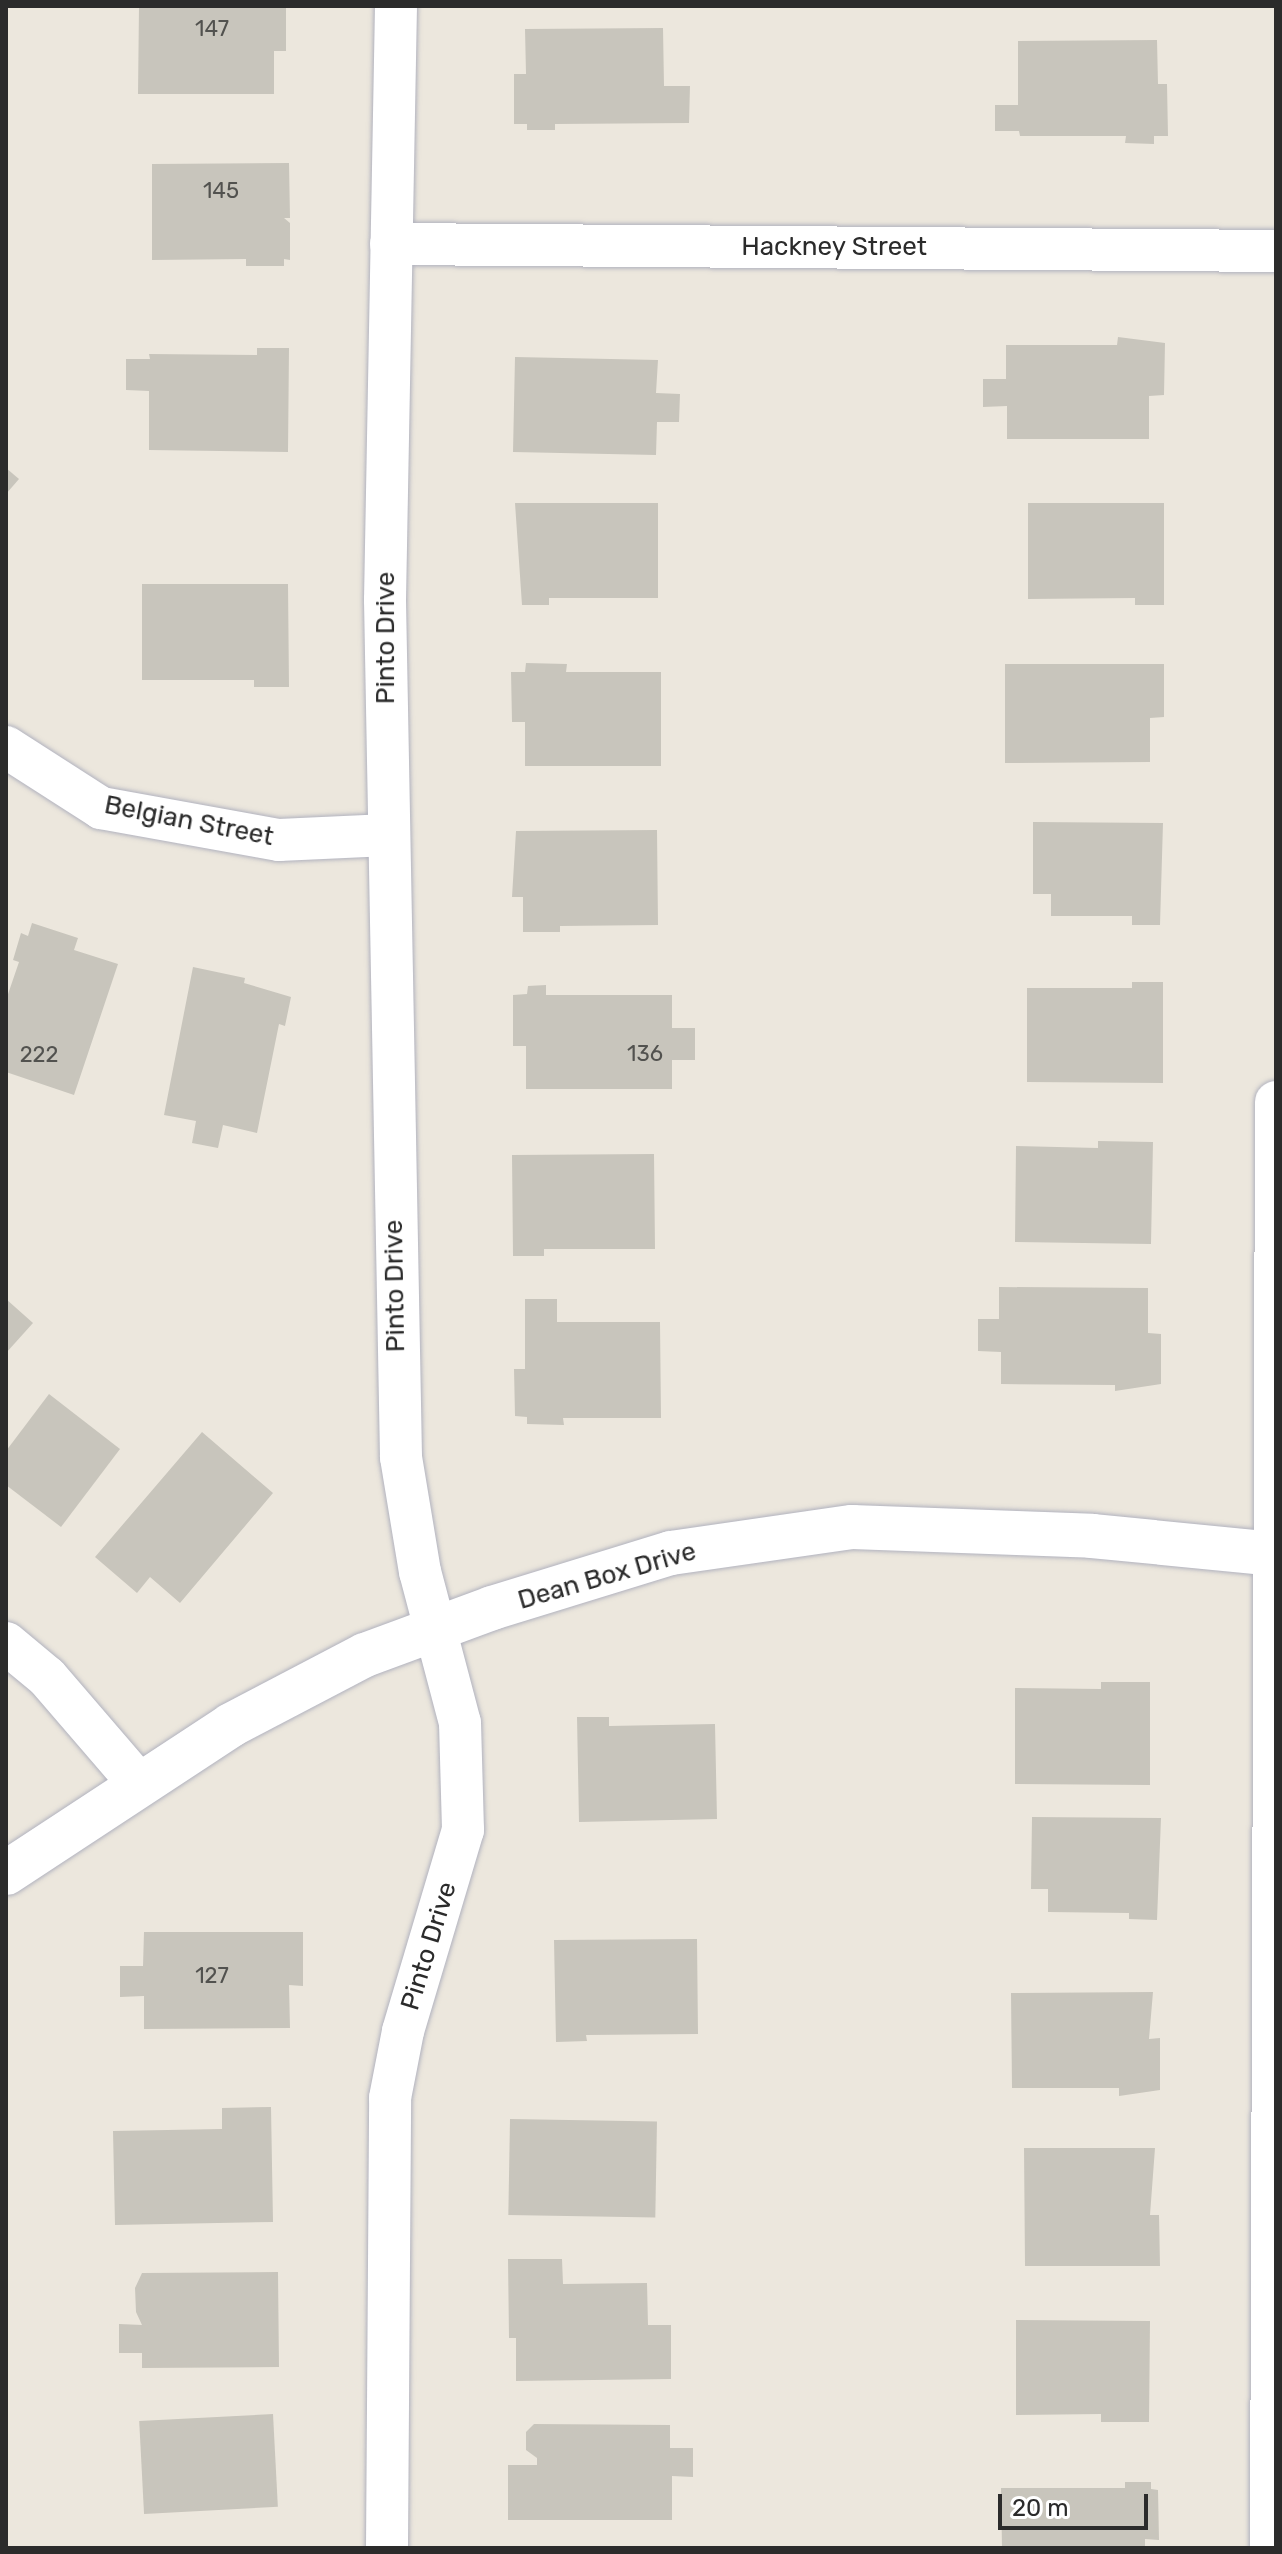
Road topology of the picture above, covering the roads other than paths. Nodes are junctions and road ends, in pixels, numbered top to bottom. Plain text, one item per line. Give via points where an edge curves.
1 (396, 6) edge
2 (391, 244) junction
3 (1276, 251) edge
4 (6, 747) edge
5 (388, 835) junction
6 (1276, 1102) edge
7 (1275, 1554) edge
8 (438, 1628) junction
9 (6, 1643) edge
10 (139, 1784) junction
11 (6, 1873) edge
12 (1275, 2009) edge
13 (387, 2548) edge
14 (1271, 2548) edge

1 - 2 street, Pinto Drive
2 - 3 street, Hackney Street
2 - 5 street, Pinto Drive via 385,600
4 - 5 street, Belgian Street via 101,808 279,840
5 - 8 street, Pinto Drive via 401,1457 420,1572
6 - 7 street
7 - 8 street, Dean Box Drive via 1092,1536 852,1527 671,1553
7 - 12 street
8 - 10 street, Dean Box Drive via 365,1655 231,1725
8 - 13 street, Pinto Drive via 460,1723 463,1830 403,2031 390,2098
9 - 10 street via 47,1677
10 - 11 street, Dean Box Drive
12 - 14 street

